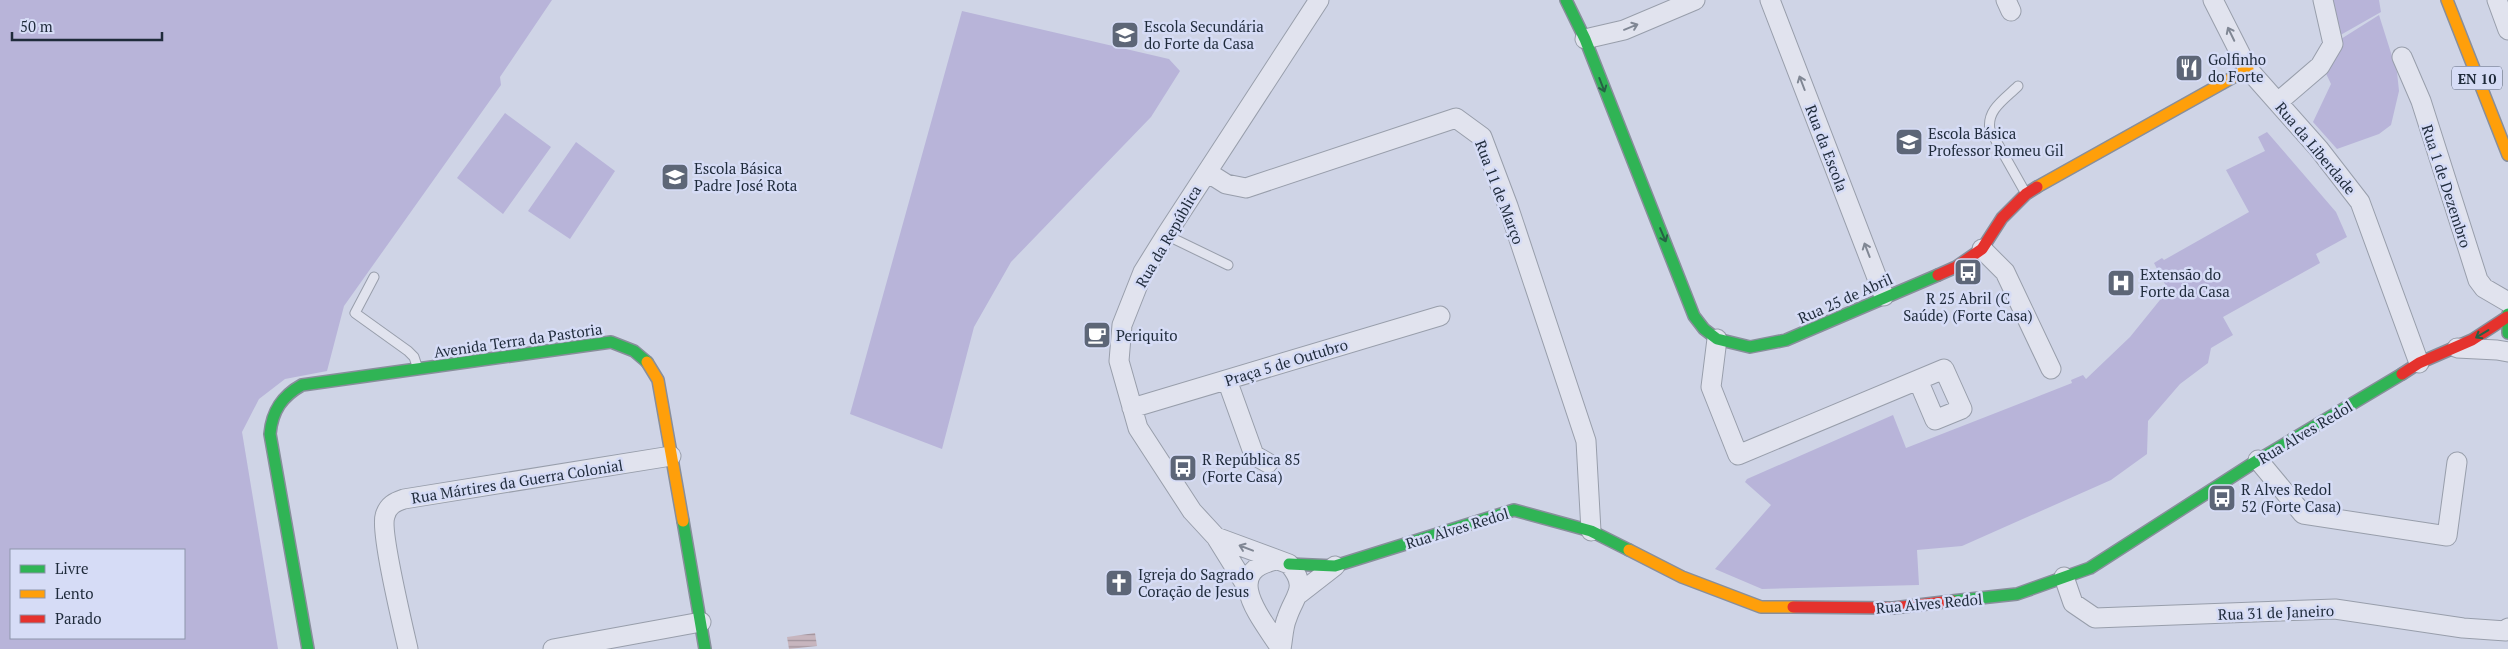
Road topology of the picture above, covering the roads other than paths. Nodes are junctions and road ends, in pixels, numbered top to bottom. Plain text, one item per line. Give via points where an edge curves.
1 (1319, 0) edge
2 (1695, 0) edge
3 (1770, 0) edge
4 (2213, 0) edge
5 (2323, 0) edge
6 (2447, 0) edge
7 (2497, 0) edge
8 (1572, 3) edge
9 (2508, 30) edge
10 (1584, 39) junction
11 (2402, 57) dead end
12 (2248, 69) junction
13 (2018, 86) dead end
14 (2278, 102) junction
15 (2508, 155) edge
16 (1206, 172) junction
17 (2026, 194) junction
18 (1166, 235) junction
19 (1982, 249) junction
20 (1228, 265) dead end
21 (374, 277) dead end
22 (1884, 296) junction
23 (2508, 311) edge
24 (1440, 316) dead end
25 (2508, 334) edge
26 (1717, 339) junction
27 (2456, 348) junction
28 (2508, 352) edge
29 (2419, 363) junction
30 (419, 369) junction
31 (2051, 369) dead end
32 (1227, 380) junction
33 (1918, 380) dead end
34 (1132, 408) junction
35 (671, 456) junction
36 (2258, 460) junction
37 (2457, 462) dead end
38 (1268, 463) dead end
39 (1591, 531) junction
40 (1216, 537) junction
41 (1283, 562) junction
42 (1335, 566) junction
43 (2064, 577) junction
44 (1249, 594) junction
45 (1297, 598) junction
46 (700, 622) junction
47 (2508, 628) edge
48 (308, 649) edge
49 (408, 649) edge
50 (553, 649) edge
51 (705, 649) edge
52 (1281, 649) edge

1 - 16 street, Rua da República
10 -> 2 street via 1624,30
22 -> 3 street, Rua da Escola
12 -> 4 street, Rua da Liberdade
5 - 14 street via 2333,44 2320,66
6 - 15 street, EN 10
7 - 9 street
8 - 10 street, Rua 25 de Abril
10 -> 26 street, Rua 25 de Abril via 1694,316
11 - 23 street, Rua 1 de Dezembro via 2421,101 2478,280
12 - 14 street, Rua da Liberdade
12 - 17 street, Rua 25 de Abril
13 - 17 lane via 1990,114 1988,122
14 - 29 street, Rua da Liberdade via 2360,202
16 - 18 street, Rua da República
16 - 39 street, Rua 11 de Março via 1226,184 1246,188 1456,118 1482,137 1586,441
17 - 19 street, Rua 25 de Abril via 2002,218
18 - 20 lane
18 - 34 street, Rua da República via 1143,272 1122,325 1119,361
19 - 22 street, Rua 25 de Abril via 1956,267
19 - 31 street via 2005,272
21 - 30 lane via 355,312 408,351
22 - 26 street, Rua 25 de Abril via 1786,340 1750,347
23 - 25 street
23 -> 27 street, Rua Alves Redol via 2489,330
24 - 32 street, Praça 5 de Outubro
26 - 33 street via 1711,387 1738,454
27 - 28 street, Rua Alves Redol
27 - 29 street, Rua Alves Redol
29 - 36 street, Rua Alves Redol
30 - 35 street, Avenida Terra da Pastoria via 610,342 626,346 643,355 653,366
30 - 48 street, Avenida Terra da Pastoria via 302,385 280,402 270,423
32 - 34 street, Praça 5 de Outubro
32 - 38 street via 1254,454
34 - 40 street, Rua da República via 1138,428 1192,511
35 - 46 street, Avenida Terra da Pastoria
35 - 49 street, Rua Mártires da Guerra Colonial via 404,499 391,504 384,517
36 - 37 street via 2303,514 2447,536
36 - 43 street, Rua Alves Redol via 2090,568
39 - 42 street, Rua Alves Redol via 1514,510
39 - 43 street, Rua Alves Redol via 1682,577 1761,607 1893,608 2017,594
41 -> 40 street, Rua da República
40 - 44 street, Rua da República
41 - 42 street, Rua Alves Redol
41 - 44 street via 1261,563 1252,572
41 - 45 street via 1297,574 1300,584
42 - 45 street, Rua Alves Redol
43 - 47 street, Rua 31 de Janeiro via 2073,603 2095,618 2335,609 2463,628 2506,631
44 - 45 street via 1272,614 1284,610
44 - 52 street, Rua da República
45 - 52 street via 1286,618
46 - 50 street
46 - 51 street, Avenida Terra da Pastoria

